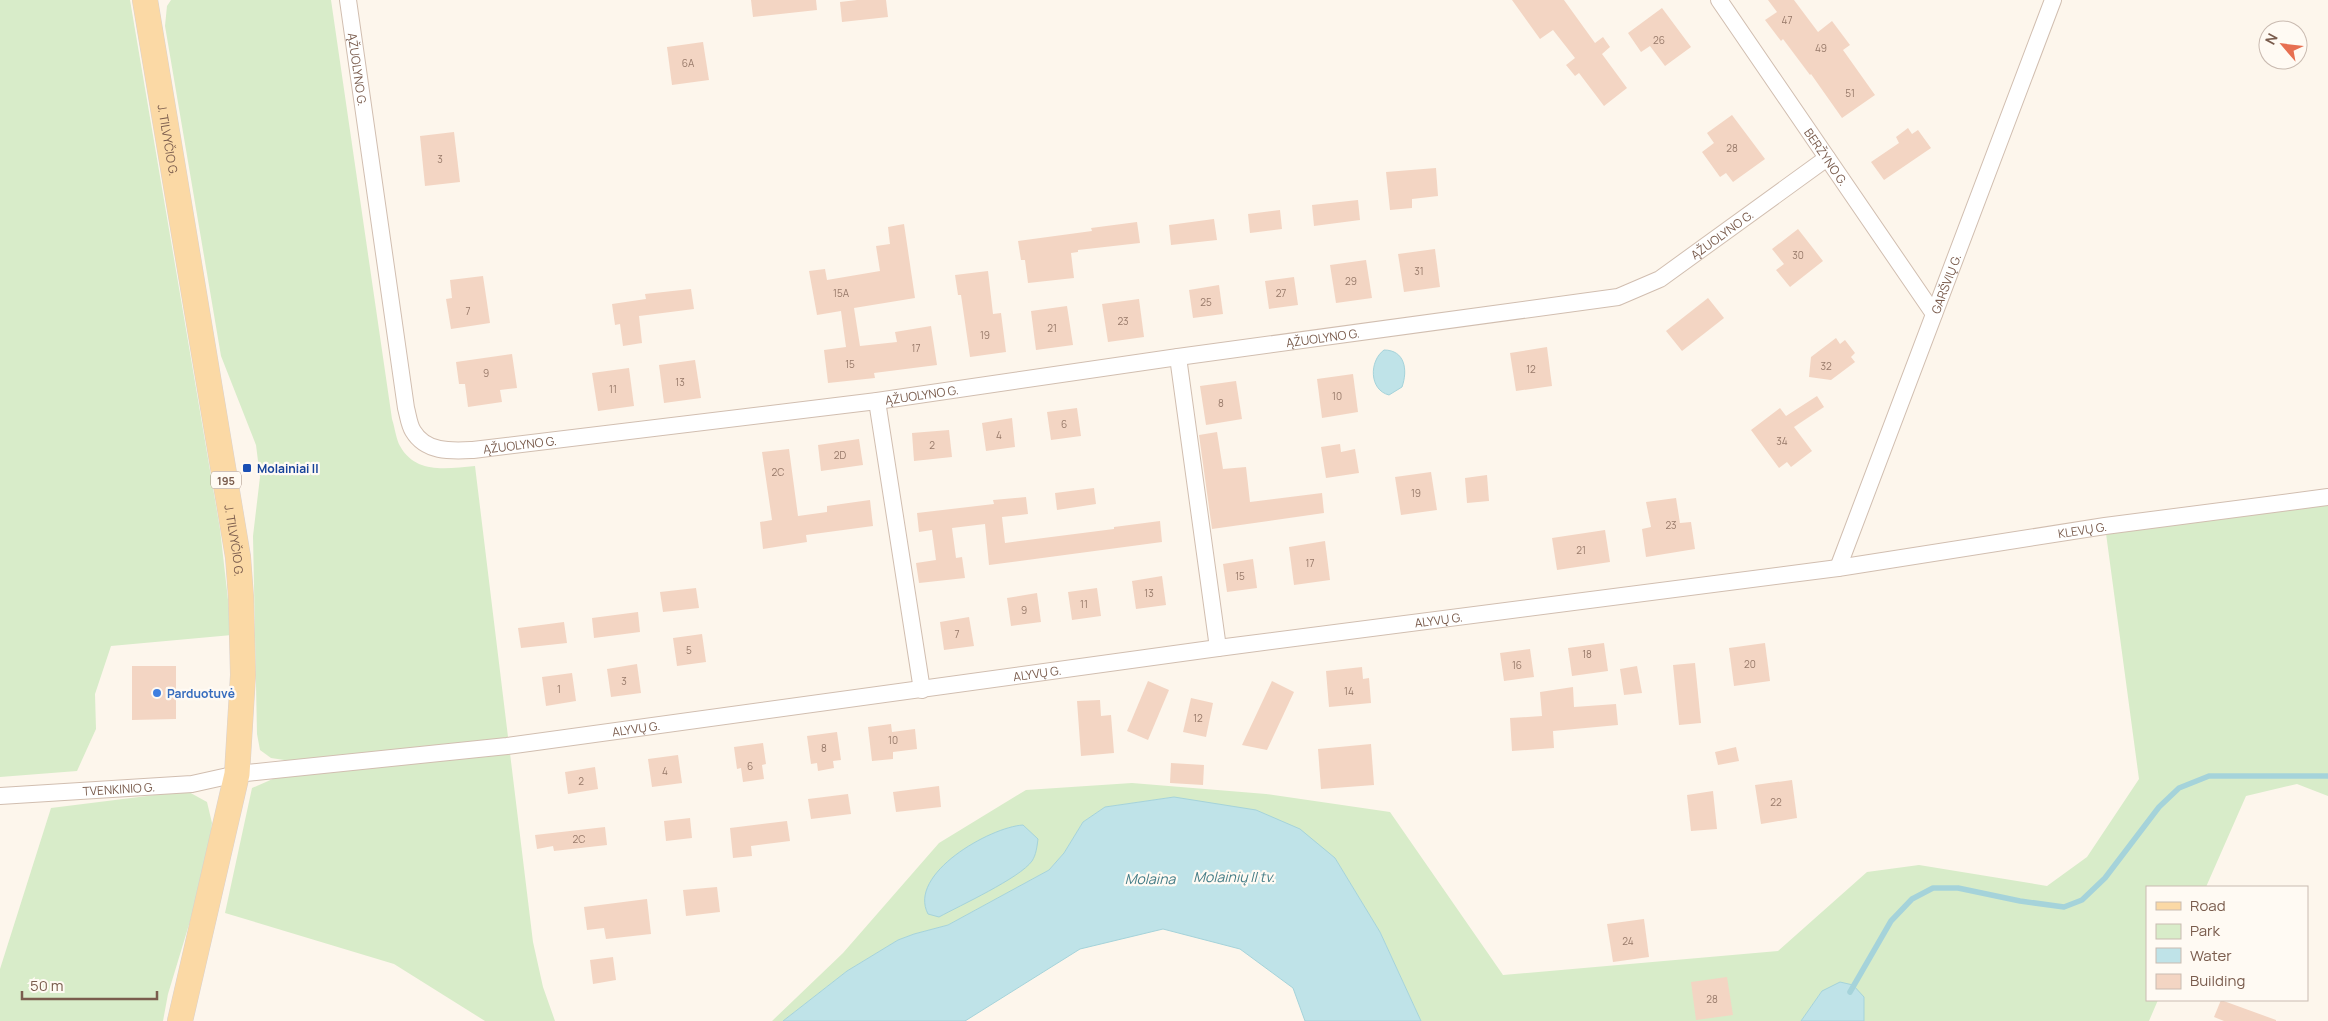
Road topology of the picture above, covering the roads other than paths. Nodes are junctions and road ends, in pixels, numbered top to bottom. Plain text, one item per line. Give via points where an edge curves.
1 (145, 0) edge
2 (348, 0) edge
3 (1719, 0) edge
4 (2053, 0) edge
5 (1827, 158) junction
6 (1934, 314) junction
7 (1178, 357) junction
8 (877, 401) junction
9 (2328, 497) edge
10 (1838, 568) junction
11 (1218, 648) junction
12 (922, 690) junction
13 (237, 774) junction
14 (0, 796) edge
15 (180, 1021) edge

1 - 13 main road, J. TILVYČIO G. / 195 via 238,556 243,675
2 - 8 street, ĄŽUOLYNO G. via 406,408 413,431 425,444 444,452 473,450
3 - 5 street, BERŽYNO G.
4 - 6 street, GARŠVIŲ G.
5 - 6 street, BERŽYNO G.
5 - 7 street, ĄŽUOLYNO G. via 1660,279 1618,297
6 - 10 street, GARŠVIŲ G.
7 - 8 street, ĄŽUOLYNO G.
7 - 11 street
8 - 12 street
9 - 10 street, KLEVŲ G. via 2106,526
10 - 11 street, ALYVŲ G.
11 - 12 street, ALYVŲ G.
12 - 13 street, ALYVŲ G. via 507,746
13 - 14 street, TVENKINIO G. via 192,784
13 - 15 main road, J. TILVYČIO G. / 195

